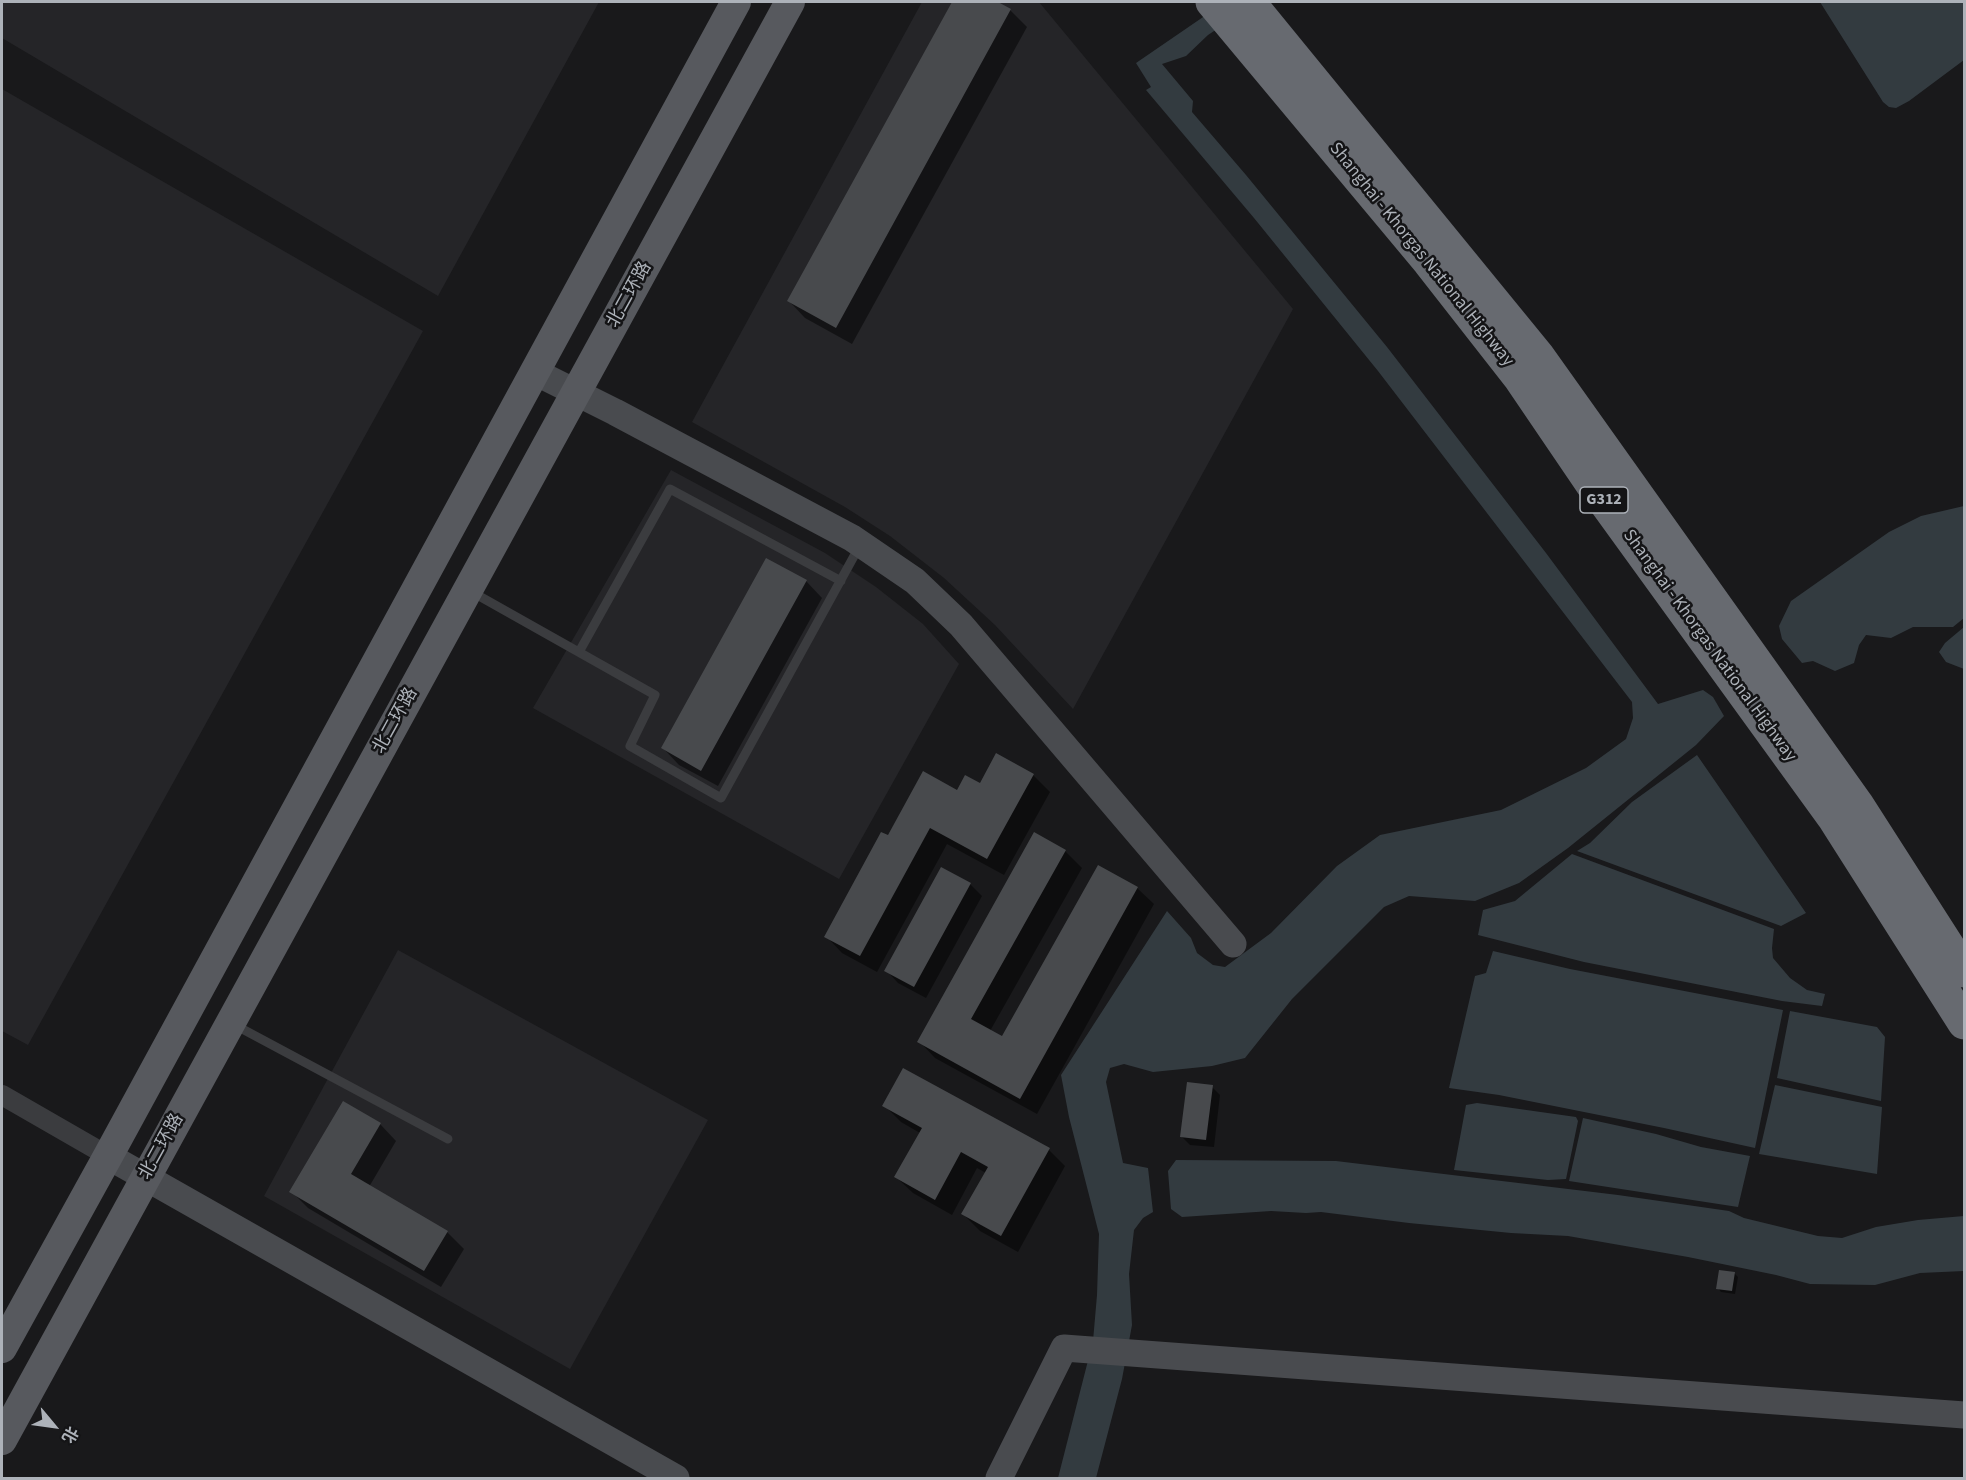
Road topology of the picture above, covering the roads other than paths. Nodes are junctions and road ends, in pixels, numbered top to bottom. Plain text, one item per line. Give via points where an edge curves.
1 (736, 2) edge
2 (790, 2) edge
3 (1212, 2) edge
4 (1249, 2) edge
5 (535, 372) junction
6 (576, 393) junction
7 (860, 544) junction
8 (841, 581) junction
9 (468, 590) junction
10 (579, 652) junction
11 (1233, 944) dead end
12 (1965, 971) edge
13 (231, 1023) junction
14 (1965, 1023) edge
15 (2, 1095) edge
16 (448, 1139) dead end
17 (108, 1156) junction
18 (146, 1178) junction
19 (2, 1348) edge
20 (1965, 1415) edge
21 (2, 1440) edge
22 (676, 1479) edge
23 (999, 1479) edge

1 - 5 main road
2 - 6 main road, 北二环路
3 - 14 highway, Shanghai - Khorgas National Highway / G312 via 1422,253 1519,377 1833,817
4 - 12 highway, Shanghai - Khorgas National Highway / G312 via 1539,357 1857,804
5 - 6 street
5 - 17 main road
6 - 7 street
6 - 9 main road, 北二环路
7 - 8 lane
7 - 11 street via 915,581 961,625
8 - 10 lane via 670,489
8 - 10 lane via 721,798 630,746 655,695
9 - 10 lane
9 - 13 main road, 北二环路
13 - 16 lane
13 - 18 main road, 北二环路
15 - 17 street
17 - 18 street
17 - 19 main road
18 - 21 main road, 北二环路
18 - 22 street
20 - 23 street via 1064,1348

